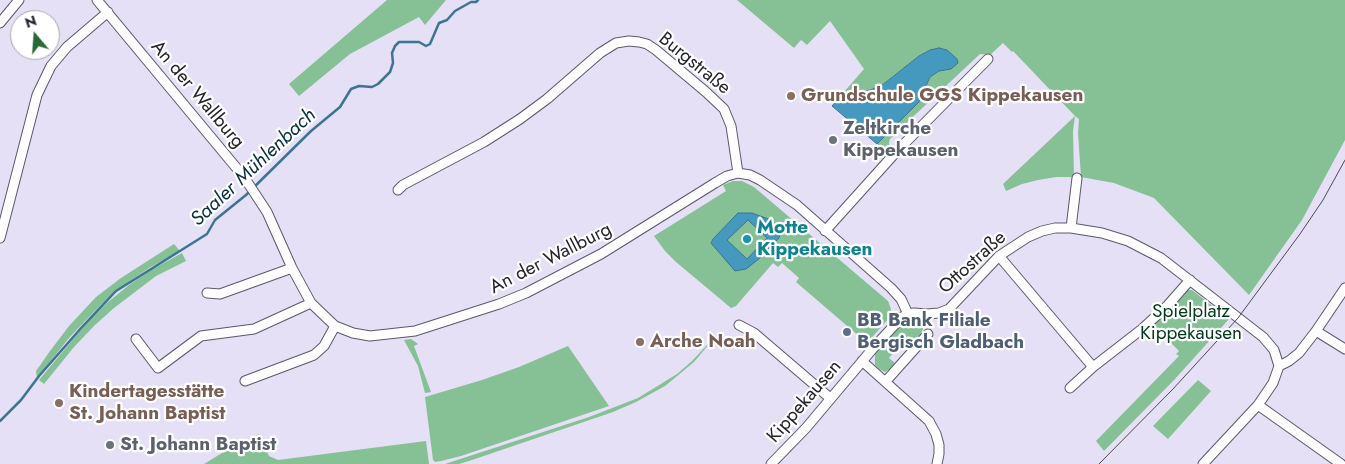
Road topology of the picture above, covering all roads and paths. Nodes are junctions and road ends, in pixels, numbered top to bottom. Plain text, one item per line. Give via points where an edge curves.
1 (19, 0) edge
2 (97, 0) edge
3 (108, 12) junction
4 (0, 23) edge
5 (988, 59) dead end
6 (738, 173) junction
7 (1077, 178) dead end
8 (398, 190) dead end
9 (1071, 228) junction
10 (825, 231) junction
11 (0, 238) edge
12 (999, 256) junction
13 (292, 268) junction
14 (1190, 280) junction
15 (1345, 288) edge
16 (207, 293) dead end
17 (311, 303) junction
18 (908, 314) junction
19 (739, 325) dead end
20 (335, 326) junction
21 (1316, 331) junction
22 (928, 334) dead end
23 (136, 339) dead end
24 (1345, 349) edge
25 (862, 361) junction
26 (1279, 366) junction
27 (1093, 367) junction
28 (245, 381) dead end
29 (886, 382) junction
30 (1070, 388) dead end
31 (830, 398) junction
32 (1258, 405) junction
33 (772, 464) edge
34 (937, 464) edge
35 (1203, 464) edge
36 (1341, 464) edge

1 - 4 street
2 - 3 street, An der Wallburg
3 - 11 street via 67,46 44,80 30,117
3 - 13 street, An der Wallburg via 246,180 267,212
5 - 10 street via 897,150
6 - 8 street, Burgstraße via 731,126 724,109 656,50 647,44 629,41 616,43 600,53 547,99 506,128
6 - 10 street via 760,180 797,205
6 - 20 street, An der Wallburg via 727,176 576,267 499,304 406,333 370,336 353,334
7 - 9 street
9 - 12 street, Ottostraße via 1042,231
9 - 14 street, Ottostraße via 1128,241 1161,258
10 - 18 street via 891,288
12 - 18 street, Ottostraße via 949,308 939,313
12 - 27 street
13 - 16 street via 220,294
13 - 17 street, An der Wallburg
14 - 26 street, Ottostraße via 1263,337 1274,350
14 - 27 street via 1142,329
15 - 21 street
17 - 20 street, An der Wallburg
17 - 23 street via 254,328 201,336 158,368
18 - 25 street, Kippekausen via 895,323
19 - 31 street via 754,333
20 - 28 street via 324,346 314,355
21 - 24 street
21 - 26 street via 1299,353
22 - 29 street
25 - 29 street
25 - 31 street, Kippekausen
26 - 32 street via 1273,384
27 - 30 street
29 - 34 street via 929,421 939,445
31 - 33 street, Kippekausen
32 - 35 street
32 - 36 street

